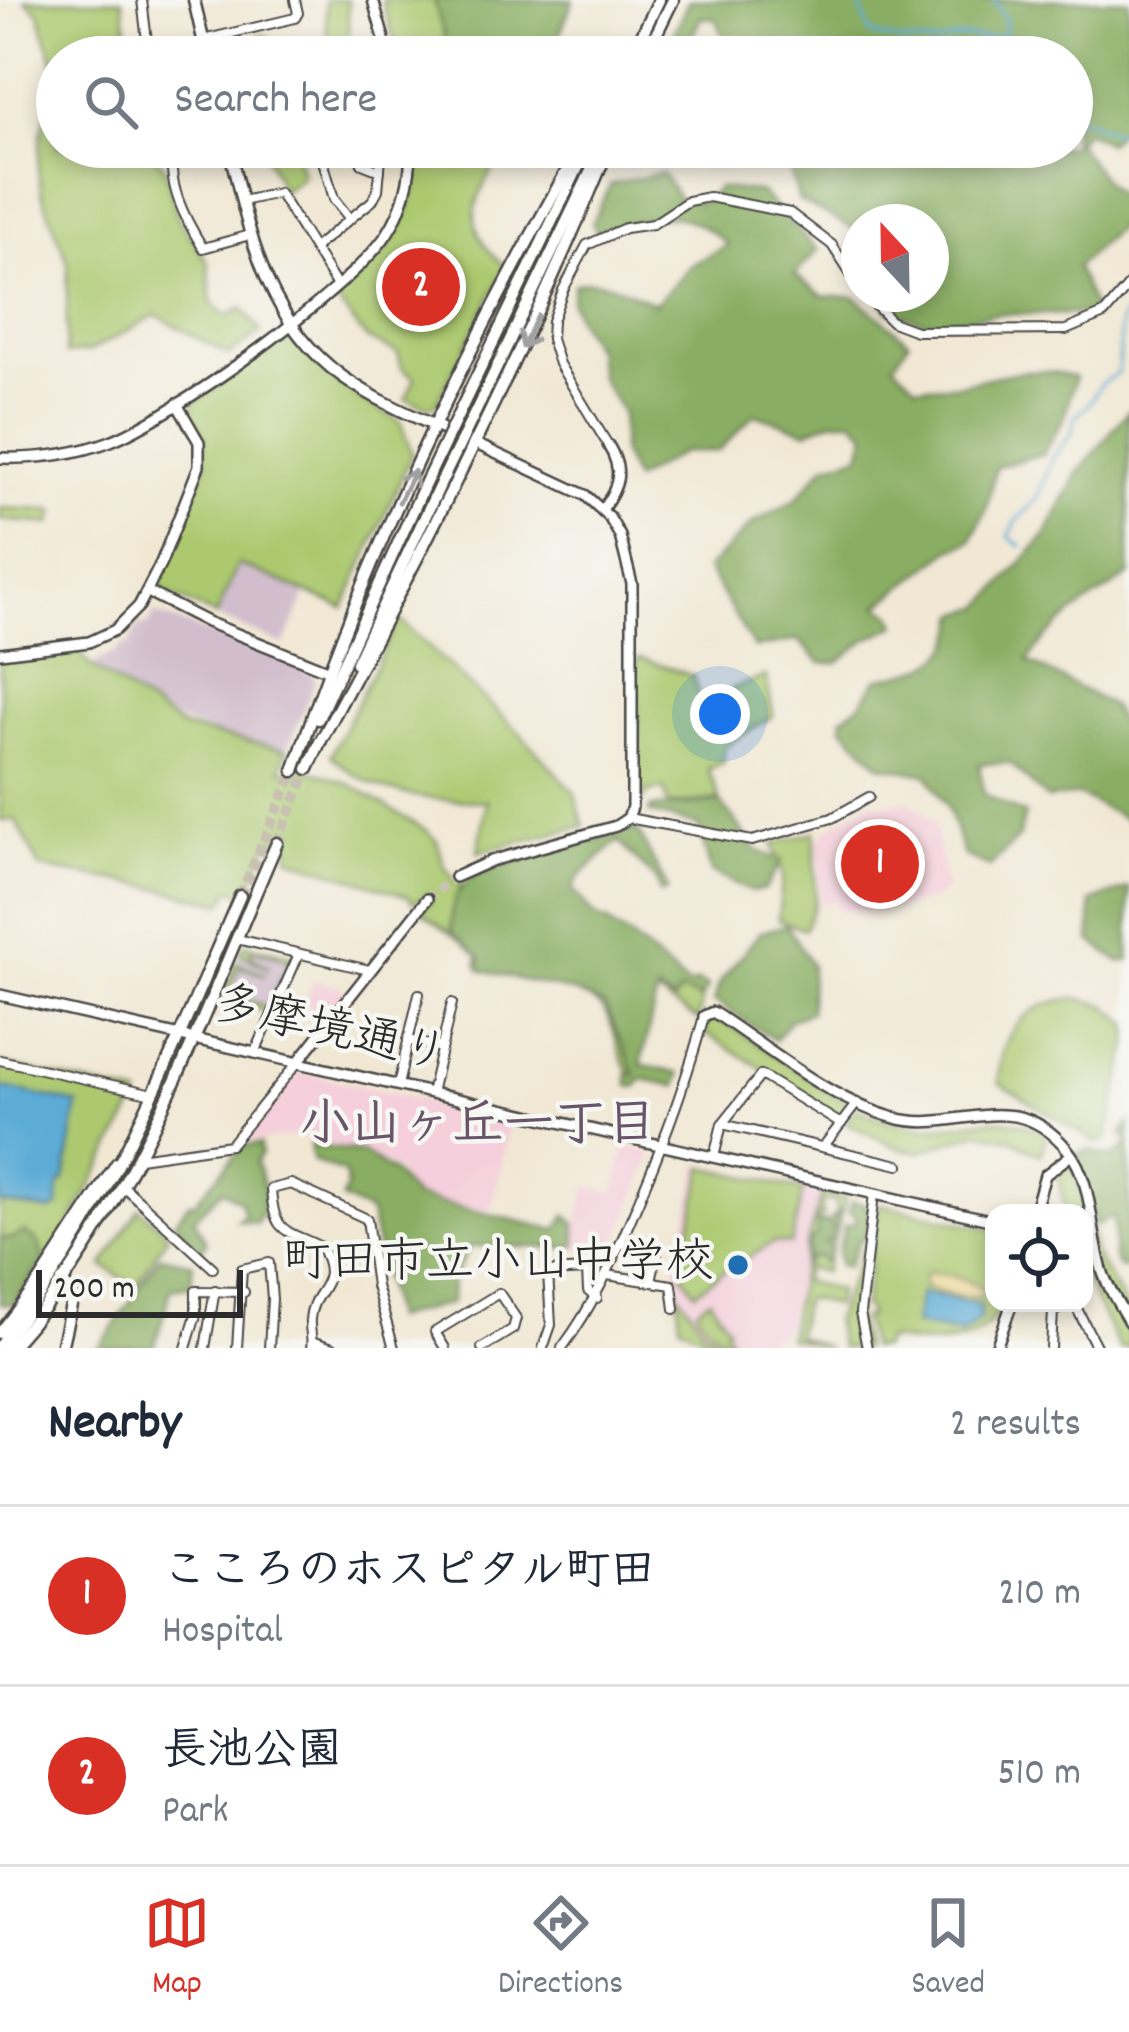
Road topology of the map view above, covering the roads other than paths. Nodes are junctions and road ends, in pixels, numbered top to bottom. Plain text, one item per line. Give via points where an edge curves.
1 (142, 0) edge
2 (194, 0) edge
3 (295, 0) edge
4 (373, 0) edge
5 (665, 4) edge
6 (146, 36) edge
7 (202, 36) edge
8 (220, 36) edge
9 (382, 36) edge
10 (644, 36) edge
11 (656, 36) edge
12 (172, 168) edge
13 (234, 168) edge
14 (325, 168) edge
15 (372, 168) edge
16 (380, 168) edge
17 (409, 168) edge
18 (572, 168) edge
19 (575, 168) edge
20 (596, 168) edge
21 (598, 168) edge
22 (380, 171) junction
23 (242, 202) junction
24 (350, 219) junction
25 (250, 235) junction
26 (314, 248) junction
27 (841, 259) edge
28 (1129, 285) edge
29 (337, 286) junction
30 (882, 312) edge
31 (291, 323) junction
32 (178, 404) junction
33 (436, 426) junction
34 (476, 444) junction
35 (608, 446) joint
36 (0, 458) edge
37 (602, 510) junction
38 (148, 592) junction
39 (0, 653) edge
40 (329, 671) junction
41 (320, 744) junction
42 (308, 769) tunnel mouth
43 (869, 797) dead end
44 (628, 818) junction
45 (277, 843) tunnel mouth
46 (455, 877) tunnel mouth
47 (240, 896) tunnel mouth
48 (427, 898) tunnel mouth
49 (235, 939) junction
50 (298, 954) junction
51 (369, 970) junction
52 (0, 994) edge
53 (420, 1001) dead end
54 (448, 1007) dead end
55 (704, 1016) joint
56 (185, 1037) junction
57 (408, 1040) junction
58 (441, 1048) junction
59 (255, 1053) junction
60 (0, 1060) edge
61 (298, 1062) junction
62 (398, 1085) junction
63 (431, 1093) junction
64 (153, 1094) junction
65 (857, 1103) junction
66 (722, 1124) junction
67 (841, 1124) junction
68 (662, 1145) junction
69 (823, 1148) junction
70 (1071, 1155) junction
71 (715, 1157) junction
72 (138, 1158) junction
73 (122, 1162) junction
74 (892, 1167) dead end
75 (123, 1186) junction
76 (874, 1194) junction
77 (1037, 1204) edge
78 (985, 1219) edge
79 (621, 1243) junction
80 (595, 1255) dead end
81 (614, 1259) junction
82 (213, 1268) dead end
83 (607, 1275) junction
84 (59, 1279) junction
85 (650, 1282) junction
86 (215, 1290) junction
87 (244, 1292) junction
88 (596, 1298) junction
89 (675, 1310) dead end
90 (1009, 1312) edge
91 (1053, 1312) edge
92 (1077, 1312) edge
93 (1129, 1322) edge
94 (23, 1326) junction
95 (0, 1333) edge
96 (573, 1333) junction
97 (312, 1345) edge
98 (0, 1346) edge
99 (10, 1348) edge
100 (61, 1348) edge
101 (186, 1348) edge
102 (206, 1348) edge
103 (237, 1348) edge
104 (269, 1348) edge
105 (333, 1348) edge
106 (394, 1348) edge
107 (445, 1348) edge
108 (482, 1348) edge
109 (543, 1348) edge
110 (562, 1348) edge
111 (573, 1348) edge
112 (867, 1348) edge
113 (996, 1348) edge
114 (1051, 1348) edge
115 (1097, 1348) edge

1 - 6 street
2 - 7 main road
3 - 8 street via 295,18
4 - 9 street
5 - 10 main road
5 - 11 main road
12 - 25 street via 202,248
13 - 23 main road
14 - 24 street
15 - 22 street
16 - 22 street
17 - 29 street via 393,225
18 - 33 main road via 510,264
19 - 40 main road, bridge via 294,771
20 - 41 main road, bridge
21 -> 34 main road
22 - 24 street via 372,202
23 - 25 main road
23 - 26 street via 279,193
24 - 26 street
25 - 31 main road
26 - 29 street
27 - 35 street via 790,213 709,197 587,245 550,339
28 - 30 street via 1104,314 1066,330 916,331
29 - 31 street
31 - 32 street
31 - 33 main road via 346,380
32 - 36 street via 95,447
32 - 38 street via 199,442 199,466
33 - 34 main road
40 -> 33 main road
34 - 37 street
34 - 41 main road
35 - 37 street via 619,480
37 - 44 street via 620,536 632,584
38 - 39 street via 122,624 94,640
38 - 40 street
41 - 42 main road
43 - 44 street via 832,818 752,841
44 - 46 street
45 - 49 main road
47 - 56 main road
48 - 51 street
49 - 50 street
49 - 56 main road
50 - 51 street
50 - 59 street
51 - 61 street
52 - 56 street, 多摩境通り
53 - 57 street
54 - 58 street
55 - 65 street via 713,1012
55 - 68 street
56 - 59 street, 多摩境通り
56 - 64 main road
56 - 72 main road
57 - 58 street
57 - 62 street
58 - 63 street
59 - 61 street, 多摩境通り
60 - 64 street
61 - 62 street, 多摩境通り
61 - 72 street via 230,1145
62 - 63 street, 多摩境通り
63 - 68 street, 多摩境通り
64 - 73 main road
65 - 67 street
65 - 70 street via 913,1122 1009,1116 1043,1128
66 - 67 street via 764,1074
66 - 69 street
66 - 71 street
67 - 69 street
68 - 71 street, 多摩境通り
68 - 79 street
69 - 74 street
70 - 77 street via 1045,1175
70 - 93 street via 1103,1274
71 - 76 street, 多摩境通り
72 - 75 main road
73 - 84 main road
73 - 95 main road via 111,1167
75 - 82 street
75 - 84 main road
76 - 78 street, 多摩境通り
76 - 112 street
79 - 81 street
79 - 85 street via 657,1253
80 - 81 street
81 - 83 street
83 - 85 street
83 - 88 street
84 - 94 main road
84 - 100 main road via 73,1297
85 - 89 street via 672,1285
86 - 87 street
86 - 101 street via 196,1291
86 - 102 street
87 - 103 street
87 - 104 street via 242,1269 269,1263
88 - 96 street
88 - 109 street via 586,1270 548,1272 551,1324
90 - 113 street
91 - 114 street
92 - 115 street
94 - 98 main road
94 - 99 main road
96 - 110 street
96 - 111 street
97 - 105 street
97 - 106 street via 310,1316 330,1270 321,1247 276,1222 272,1189 291,1184 367,1220
107 - 108 street via 435,1332 499,1293 516,1318 513,1329

